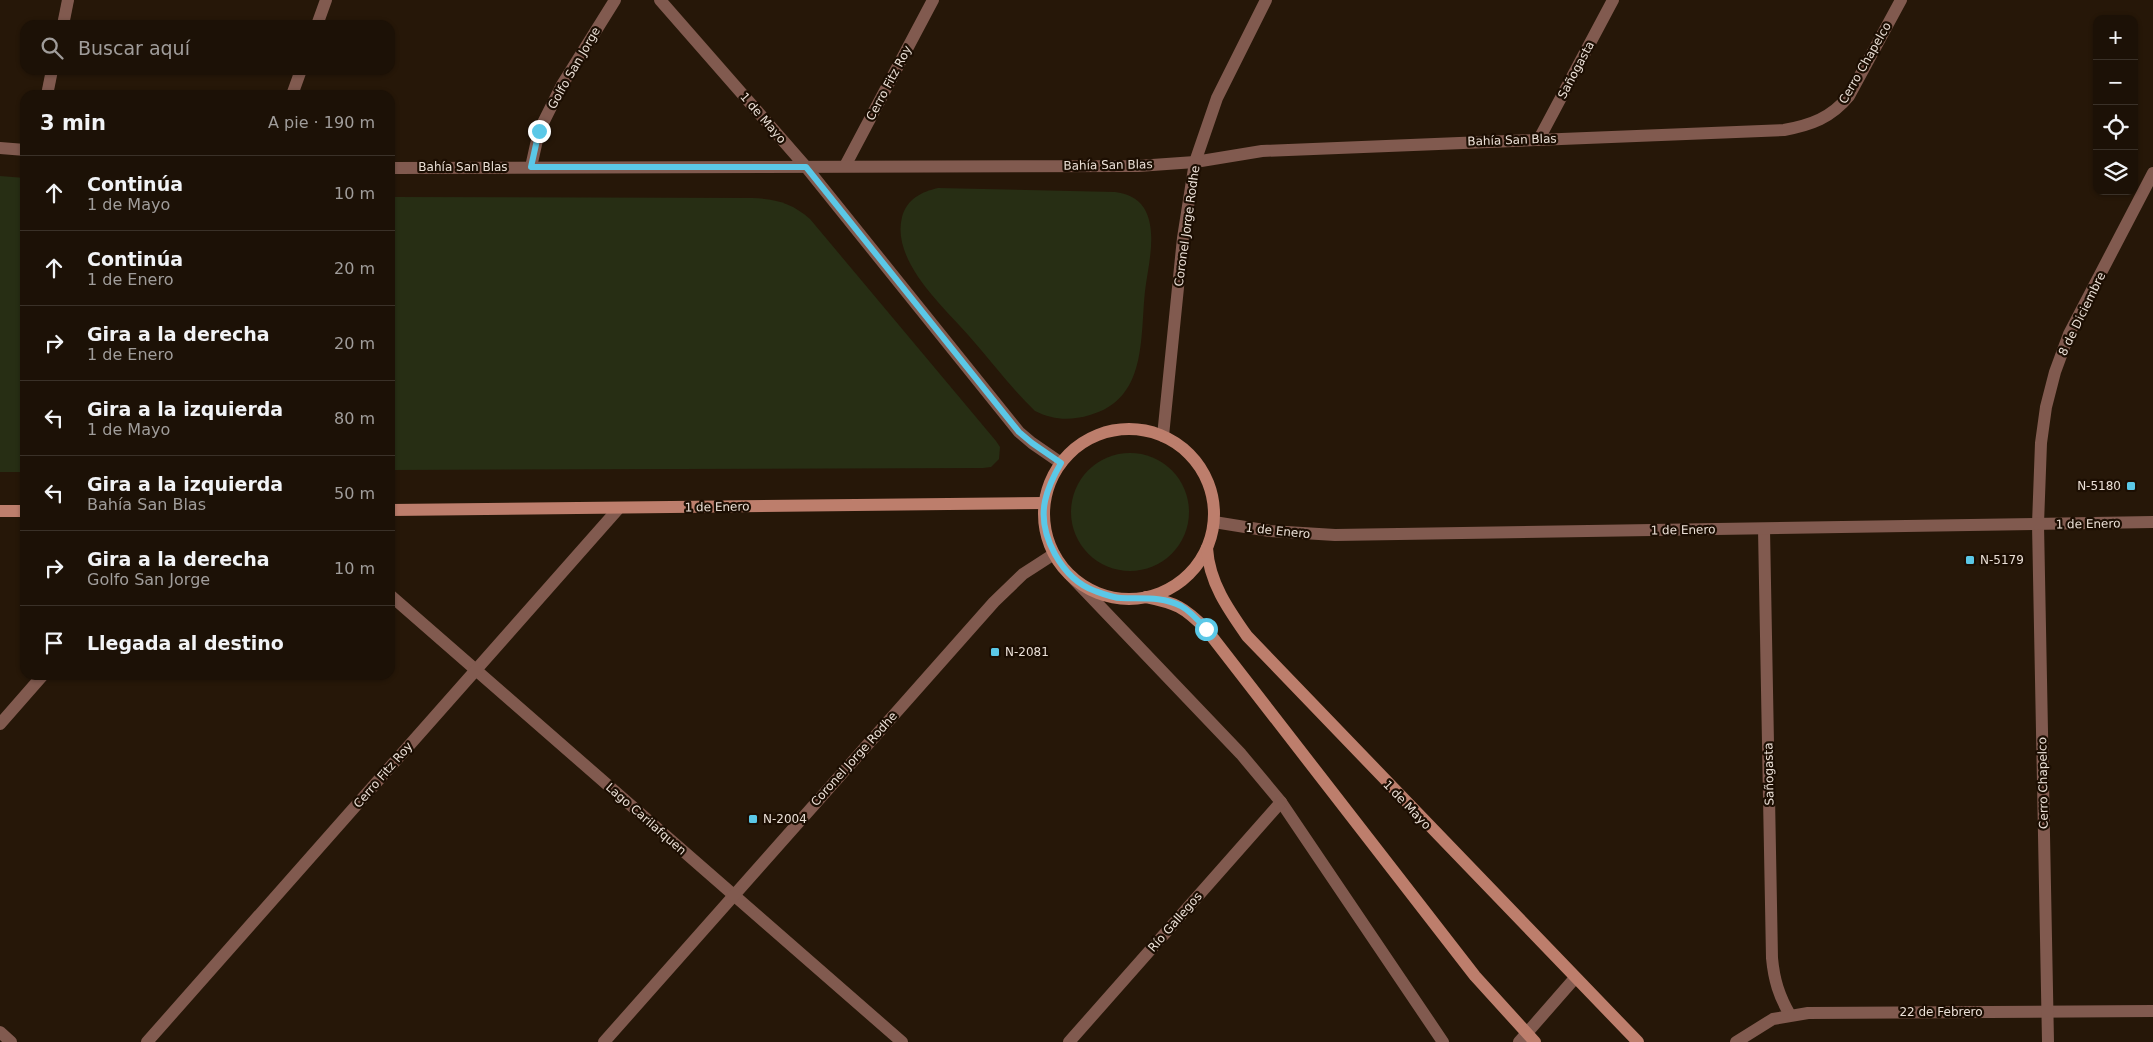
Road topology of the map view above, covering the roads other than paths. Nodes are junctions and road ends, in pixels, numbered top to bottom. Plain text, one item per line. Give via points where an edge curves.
1 (68, 0) edge
2 (326, 0) edge
3 (615, 0) edge
4 (660, 0) edge
5 (933, 0) edge
6 (1266, 0) edge
7 (1613, 0) edge
8 (1900, 0) edge
9 (64, 20) edge
10 (319, 20) edge
11 (51, 75) edge
12 (299, 75) edge
13 (48, 90) edge
14 (294, 90) edge
15 (1823, 119) joint
16 (1538, 139) junction
17 (0, 148) edge
18 (20, 150) edge
19 (1195, 162) junction
20 (846, 166) junction
21 (531, 167) junction
22 (806, 167) junction
23 (395, 168) edge
24 (2153, 173) edge
25 (1163, 436) junction
26 (1061, 463) junction
27 (1044, 503) junction
28 (619, 508) junction
29 (395, 510) edge
30 (0, 511) edge
31 (20, 511) edge
32 (1214, 522) junction
33 (2153, 522) edge
34 (2038, 524) junction
35 (1764, 529) junction
36 (1207, 548) junction
37 (1054, 554) junction
38 (1071, 576) junction
39 (1146, 597) junction
40 (395, 599) edge
41 (476, 670) junction
42 (39, 680) edge
43 (0, 724) edge
44 (1281, 802) junction
45 (734, 895) junction
46 (1575, 978) junction
47 (2048, 1011) junction
48 (2153, 1011) edge
49 (1790, 1015) junction
50 (0, 1032) edge
51 (1527, 1039) edge
52 (12, 1042) edge
53 (147, 1042) edge
54 (604, 1042) edge
55 (902, 1042) edge
56 (1069, 1042) edge
57 (1443, 1042) edge
58 (1638, 1042) edge
59 (1736, 1042) edge
60 (2048, 1042) edge

1 - 9 street
2 - 10 street
3 - 21 street, Golfo San Jorge via 562,85 539,131
4 - 22 street, 1 de Mayo
5 - 20 street, Cerro Fitz Roy
6 - 19 street, Coronel Jorge Rodhe via 1217,98
7 - 16 street, Sañogasta
8 - 15 street, Cerro Chapelco via 1849,96
11 - 13 street
12 - 14 street
15 - 16 street, Bahía San Blas via 1784,130
16 - 19 street, Bahía San Blas via 1262,150
17 - 18 street
19 - 20 street, Bahía San Blas via 1138,166
19 - 25 street, Coronel Jorge Rodhe via 1183,238
20 - 22 street, Bahía San Blas
21 - 22 street, Bahía San Blas
21 - 23 street, Bahía San Blas
22 - 26 street, 1 de Mayo via 1019,432
24 - 34 street, 8 de Diciembre via 2069,334 2055,372 2040,443
25 - 26 main road via 1138,429 1114,430 1093,437 1074,449
25 - 32 main road via 1186,450 1202,471 1212,496
26 - 27 main road via 1050,481
27 - 28 main road, 1 de Enero
27 - 37 main road via 1045,530
28 - 29 main road, 1 de Enero
28 - 41 street, Cerro Fitz Roy
30 - 31 main road
32 - 35 street, 1 de Enero via 1270,531 1335,535
32 - 36 main road
33 - 34 street, 1 de Enero
34 - 35 street, 1 de Enero
34 - 47 street, Cerro Chapelco
35 - 49 street, Sañogasta via 1772,958 1774,977
36 - 39 main road via 1192,571 1171,588
36 - 46 main road, 1 de Mayo via 1213,579 1246,636
37 - 38 main road
37 - 45 street, Coronel Jorge Rodhe via 1002,592
38 - 39 main road via 1093,591 1119,598
38 - 44 street via 1241,754
39 - 51 main road via 1182,607 1206,629
40 - 41 street, Lago Carilafquen
41 - 45 street, Lago Carilafquen
41 - 53 street, Cerro Fitz Roy
42 - 43 street
44 - 56 street, Río Gallegos
44 - 57 street
45 - 54 street, Coronel Jorge Rodhe
45 - 55 street, Lago Carilafquen
46 - 51 street
46 - 58 main road, 1 de Mayo
47 - 48 street, 22 de Febrero
47 - 49 street, 22 de Febrero via 1808,1012
47 - 60 street, Cerro Chapelco
49 - 59 street, 22 de Febrero via 1773,1019
50 - 52 street

